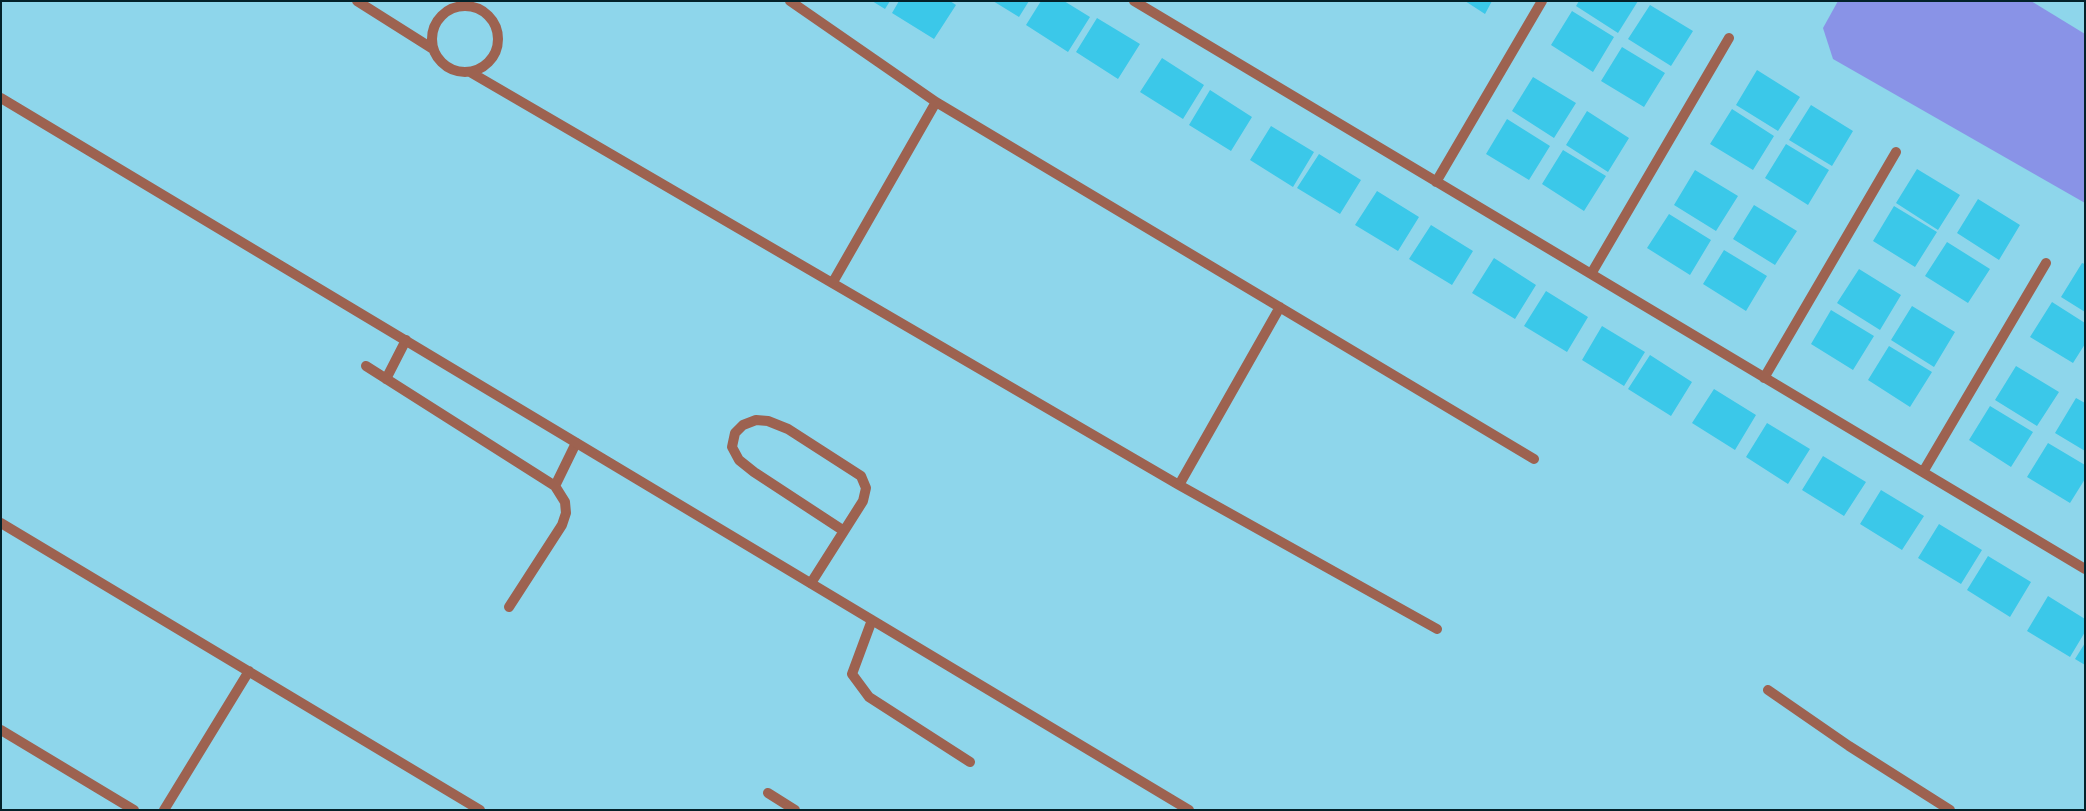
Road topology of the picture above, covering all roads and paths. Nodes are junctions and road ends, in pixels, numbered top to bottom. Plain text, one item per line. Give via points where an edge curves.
1 (357, 1) edge
2 (790, 1) edge
3 (1134, 1) edge
4 (1542, 1) edge
5 (449, 5) edge
6 (1729, 38) dead end
7 (434, 49) junction
8 (470, 72) junction
9 (1, 98) edge
10 (936, 102) junction
11 (1896, 152) dead end
12 (1436, 182) junction
13 (2046, 263) dead end
14 (1590, 274) junction
15 (833, 282) junction
16 (1280, 307) junction
17 (406, 340) junction
18 (366, 366) dead end
19 (1764, 378) junction
20 (386, 379) junction
21 (576, 443) junction
22 (1534, 459) dead end
23 (1923, 472) junction
24 (555, 486) junction
25 (1179, 486) junction
26 (1, 523) edge
27 (844, 532) junction
28 (2085, 569) edge
29 (811, 583) junction
30 (509, 606) dead end
31 (872, 620) junction
32 (1437, 629) dead end
33 (249, 671) junction
34 (1768, 690) dead end
35 (1, 730) edge
36 (970, 762) dead end
37 (768, 793) dead end
38 (134, 810) edge
39 (164, 810) edge
40 (480, 810) edge
41 (795, 810) edge
42 (1189, 810) edge
43 (1950, 810) edge

1 - 7 street
2 - 10 street
3 - 12 street
4 - 12 street
5 - 7 street via 434,26
5 - 8 street via 472,6 484,11 497,29 499,41 496,52 481,69
6 - 14 street
7 - 8 street via 447,67 458,72
8 - 15 street
9 - 17 street
10 - 15 street
10 - 16 street
11 - 19 street
12 - 14 street
13 - 23 street
14 - 19 street
15 - 25 street
16 - 22 street
16 - 25 street
17 - 20 street
17 - 21 street
18 - 20 street
19 - 23 street
20 - 24 street
21 - 24 street
21 - 29 street
23 - 28 street
24 - 30 street via 565,502 562,525
25 - 32 street
26 - 33 street
27 - 27 street via 739,460 732,447 735,433 756,420 768,421 788,429 861,476 866,488 863,501
27 - 29 street
29 - 31 street
31 - 36 street via 852,674 869,697
31 - 42 street
33 - 39 street
33 - 40 street
34 - 43 street
35 - 38 street
37 - 41 street

